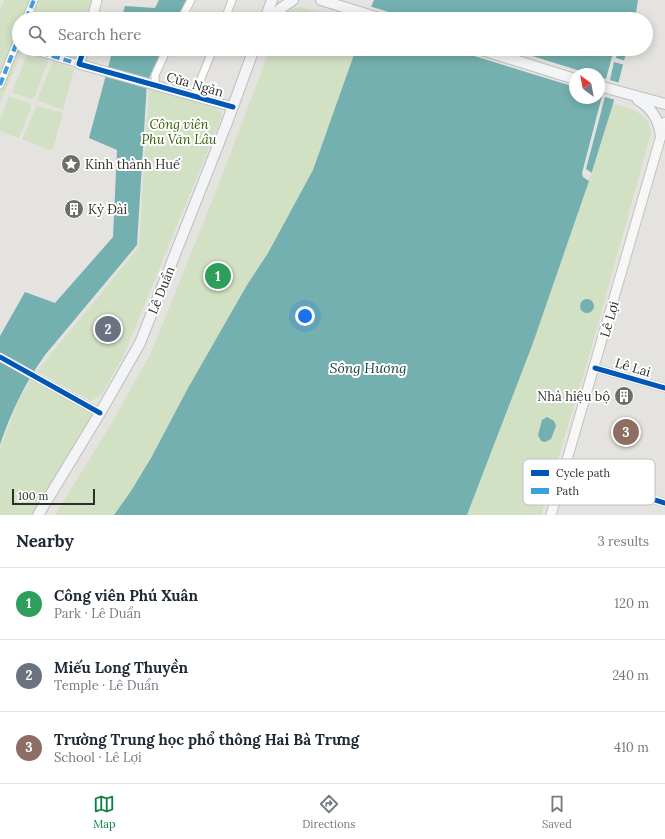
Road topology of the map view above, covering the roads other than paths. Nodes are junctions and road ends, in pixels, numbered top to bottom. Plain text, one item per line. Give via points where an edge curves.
1 (34, 0) edge
2 (97, 0) edge
3 (191, 0) edge
4 (232, 0) edge
5 (272, 0) edge
6 (279, 0) edge
7 (293, 0) edge
8 (321, 0) edge
9 (29, 12) edge
10 (94, 12) edge
11 (185, 12) edge
12 (228, 12) edge
13 (268, 12) edge
14 (274, 12) edge
15 (277, 12) edge
16 (360, 12) edge
17 (13, 56) edge
18 (52, 56) edge
19 (82, 56) edge
20 (164, 56) edge
21 (210, 56) edge
22 (252, 56) edge
23 (257, 56) edge
24 (501, 56) edge
25 (79, 64) junction
26 (569, 77) edge
27 (152, 83) junction
28 (0, 85) edge
29 (605, 88) edge
30 (629, 95) junction
31 (194, 96) junction
32 (665, 104) edge
33 (236, 108) junction
34 (665, 122) edge
35 (663, 133) edge
36 (0, 357) edge
37 (595, 368) junction
38 (665, 388) edge
39 (102, 415) junction
40 (568, 459) edge
41 (655, 500) edge
42 (665, 503) edge
43 (554, 505) edge
44 (38, 515) edge
45 (44, 515) edge
46 (551, 515) edge

1 - 9 street
2 - 10 main road
3 - 11 street
4 - 12 street
5 - 13 main road
6 - 14 main road
7 - 15 main road
8 - 16 main road
17 - 28 street
18 - 25 street
19 - 25 main road
20 - 27 street
21 - 31 street
22 - 33 main road, Lê Duẩn
23 - 33 main road, Lê Duẩn
24 - 26 main road
25 - 27 main road, Cửa Ngăn
27 - 31 main road, Cửa Ngăn
29 - 30 main road
30 - 32 main road
30 - 35 main road via 654,114
31 - 33 main road, Cửa Ngăn
33 - 39 main road, Lê Duẩn via 140,343
34 - 35 main road, Lê Lợi
35 - 37 main road, Lê Lợi
36 - 39 street
37 - 38 street, Lê Lai
37 - 40 main road, Lê Lợi
39 - 44 main road, Lê Duẩn
39 - 45 main road, Lê Duẩn
41 - 42 street
43 - 46 main road, Lê Lợi

